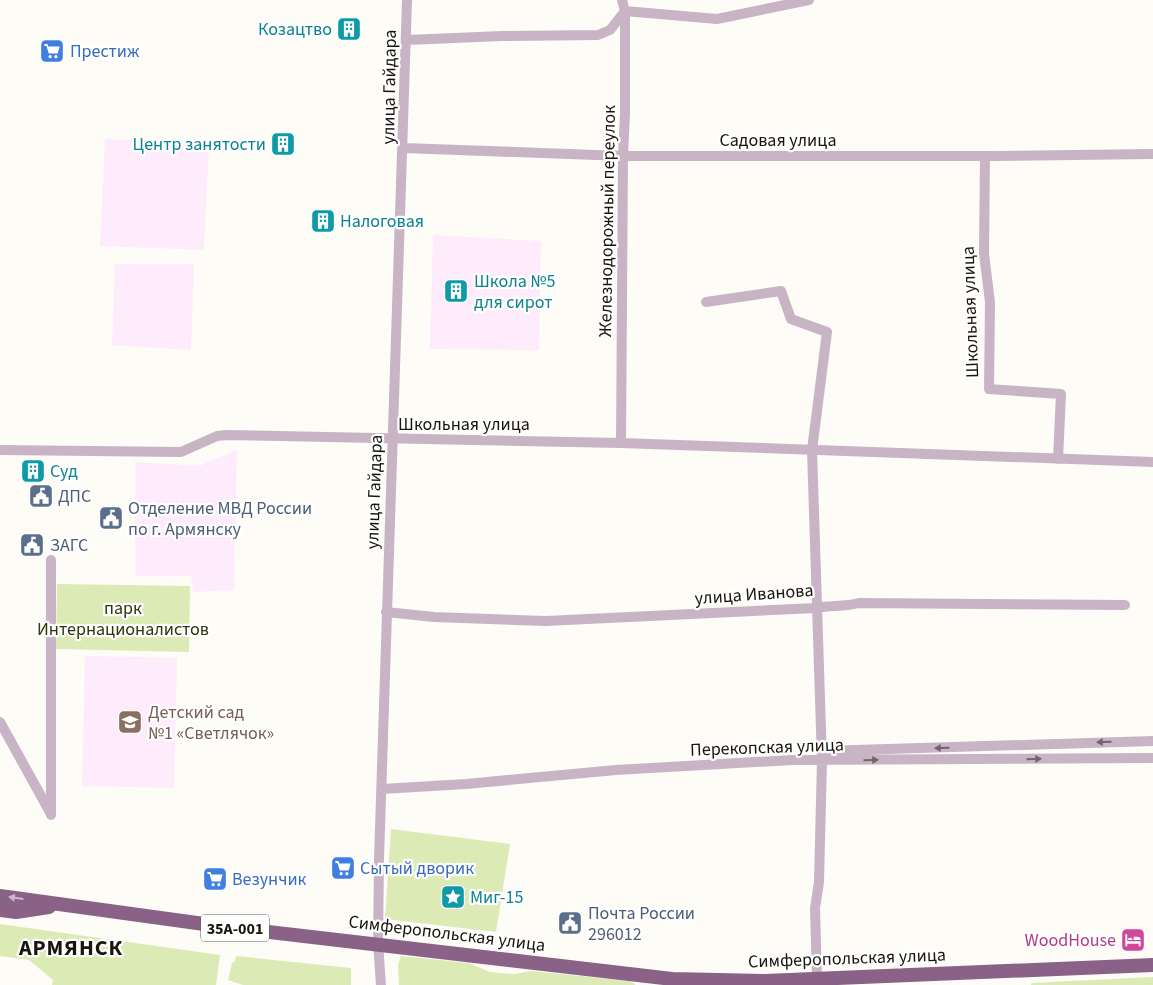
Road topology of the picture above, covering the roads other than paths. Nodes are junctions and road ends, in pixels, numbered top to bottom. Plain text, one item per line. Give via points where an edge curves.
1 (407, 0) edge
2 (622, 0) edge
3 (810, 0) edge
4 (625, 11) junction
5 (407, 40) junction
6 (404, 148) junction
7 (1153, 154) edge
8 (622, 156) junction
9 (984, 156) junction
10 (706, 302) dead end
11 (392, 440) junction
12 (621, 443) junction
13 (0, 450) edge
14 (812, 450) junction
15 (1058, 459) junction
16 (1153, 462) edge
17 (51, 560) dead end
18 (1125, 605) dead end
19 (816, 608) junction
20 (386, 612) junction
21 (0, 722) edge
22 (1153, 741) edge
23 (822, 756) junction
24 (1153, 758) edge
25 (382, 789) junction
26 (0, 896) edge
27 (67, 906) junction
28 (0, 910) edge
29 (378, 943) junction
30 (1153, 965) edge
31 (817, 979) junction
32 (381, 985) edge

1 - 5 street, улица Гайдара
2 - 4 street, Железнодорожный переулок
3 - 4 street via 717,19
4 - 5 street via 610,30 598,35
4 - 8 street, Железнодорожный переулок
5 - 6 street, улица Гайдара
6 - 8 street, Садовая улица
6 - 11 street, улица Гайдара
7 - 9 street, Садовая улица
8 - 9 street, Садовая улица
8 - 12 street, Железнодорожный переулок
9 - 15 street, Школьная улица via 984,254 990,302 989,389 1061,394
10 - 14 street via 781,291 791,319 827,332
11 - 12 street, Школьная улица
11 - 13 street, Школьная улица via 227,435 217,436 181,452
11 - 20 street, улица Гайдара
12 - 14 street, Школьная улица
14 - 15 street, Школьная улица
14 - 19 street
15 - 16 street, Школьная улица
17 - 21 street via 51,815
18 - 19 street, улица Иванова via 859,603
19 - 20 street, улица Иванова via 546,620 434,617
19 - 23 street
20 - 25 street, улица Гайдара
22 -> 23 street, Перекопская улица
23 -> 24 street, Перекопская улица
23 - 25 street, Перекопская улица
23 - 31 street via 819,882 815,908
25 - 29 street, улица Гайдара
27 -> 26 highway, Симферопольская улица / 35А-001
27 - 28 highway, Симферопольская улица / 35А-001 via 16,912
27 - 29 highway, Симферопольская улица / 35А-001
29 - 31 highway, Симферопольская улица / 35А-001 via 672,979
29 - 32 street, улица Гайдара
30 - 31 highway, Симферопольская улица / 35А-001

